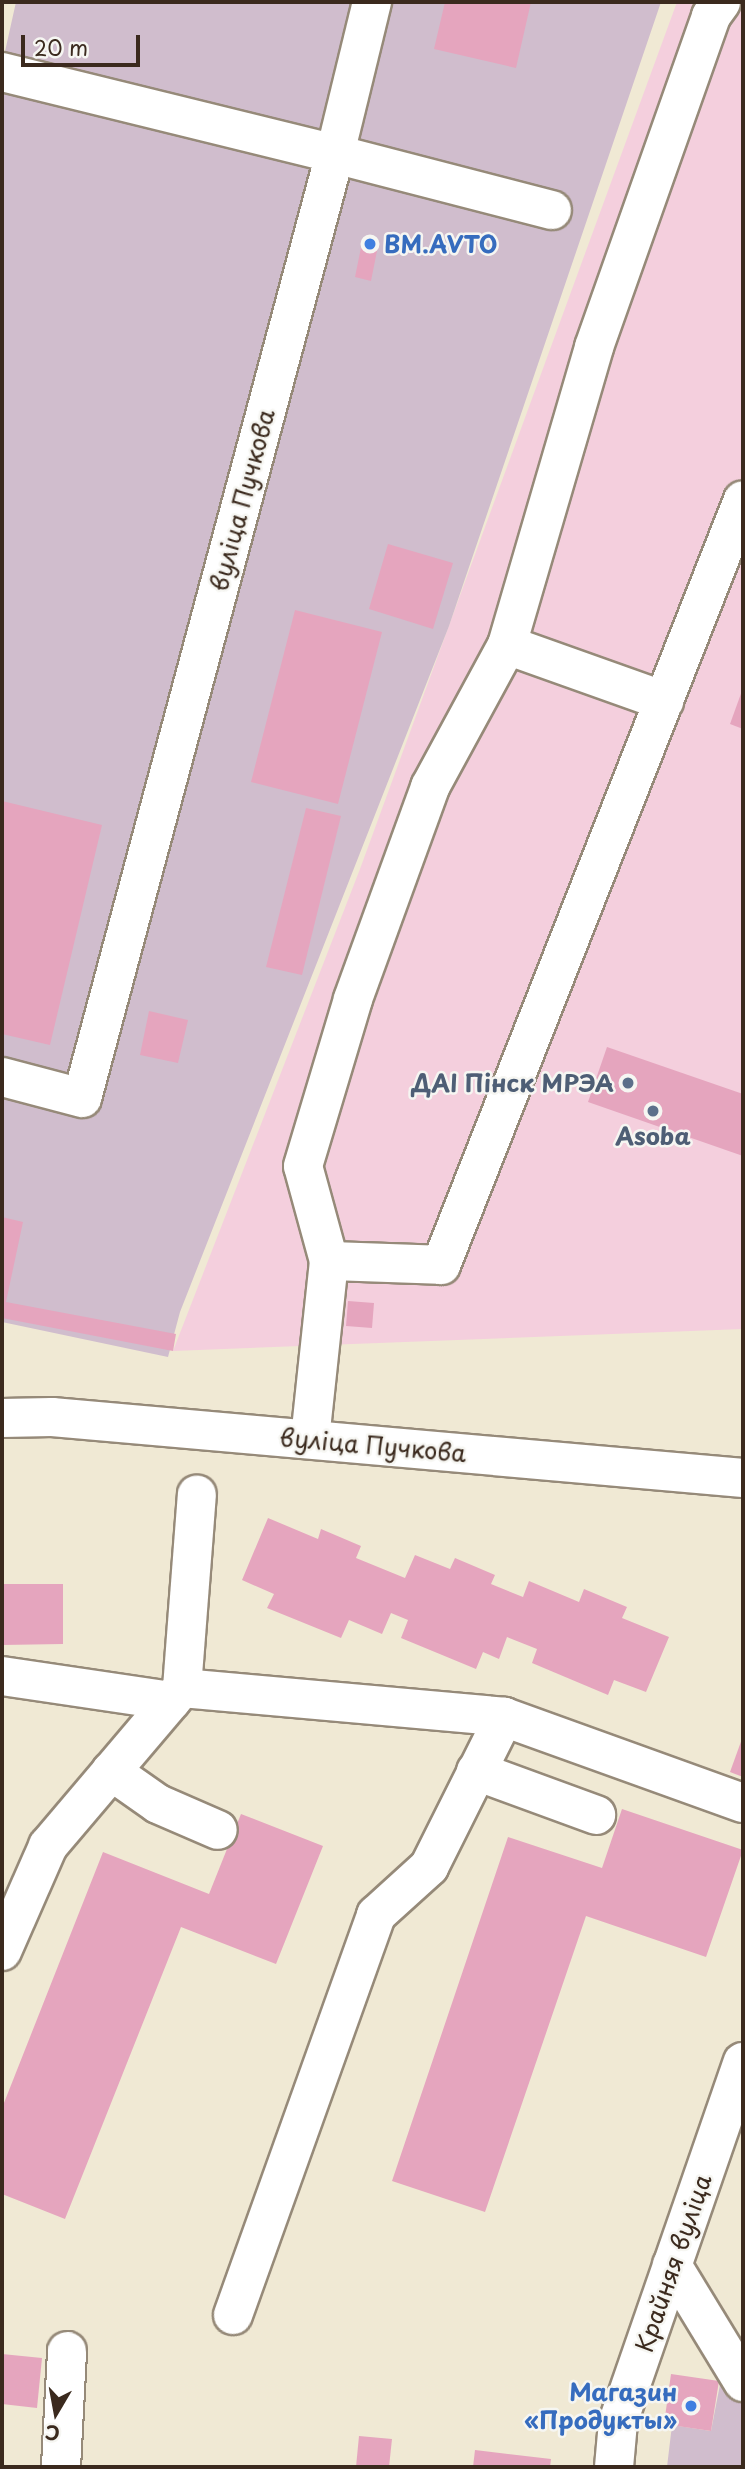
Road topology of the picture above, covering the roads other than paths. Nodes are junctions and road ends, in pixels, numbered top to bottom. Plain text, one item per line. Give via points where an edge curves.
1 (372, 2) edge
2 (721, 2) edge
3 (2, 72) edge
4 (335, 154) junction
5 (552, 209) dead end
6 (743, 500) edge
7 (507, 645) junction
8 (664, 701) junction
9 (2, 1077) edge
10 (329, 1261) junction
11 (2, 1419) edge
12 (310, 1439) junction
13 (743, 1478) edge
14 (197, 1495) dead end
15 (2, 1676) edge
16 (176, 1694) junction
17 (504, 1717) junction
18 (111, 1771) junction
19 (476, 1771) junction
20 (743, 1803) edge
21 (596, 1815) dead end
22 (218, 1830) dead end
23 (2, 1951) edge
24 (743, 2062) edge
25 (672, 2265) junction
26 (233, 2315) dead end
27 (66, 2351) dead end
28 (743, 2382) edge
29 (61, 2467) edge
30 (614, 2467) edge

1 - 4 street
2 - 7 street via 711,16 594,347
3 - 4 street
4 - 5 street
4 - 9 street, вуліца Пучкова via 82,1098
6 - 8 street
7 - 8 street
7 - 10 street via 430,787 353,999 303,1166
8 - 10 street via 441,1265
10 - 12 street
11 - 12 street, вуліца Пучкова via 52,1417
12 - 13 street, вуліца Пучкова
14 - 16 street
15 - 16 street
16 - 17 street
16 - 18 street
17 - 19 street
17 - 20 street
18 - 22 street via 158,1804
18 - 23 street via 48,1846
19 - 21 street
19 - 26 street via 429,1867 376,1915
24 - 25 street, Крайняя вуліца
25 - 28 street
25 - 30 street, Крайняя вуліца via 618,2422
27 - 29 street

